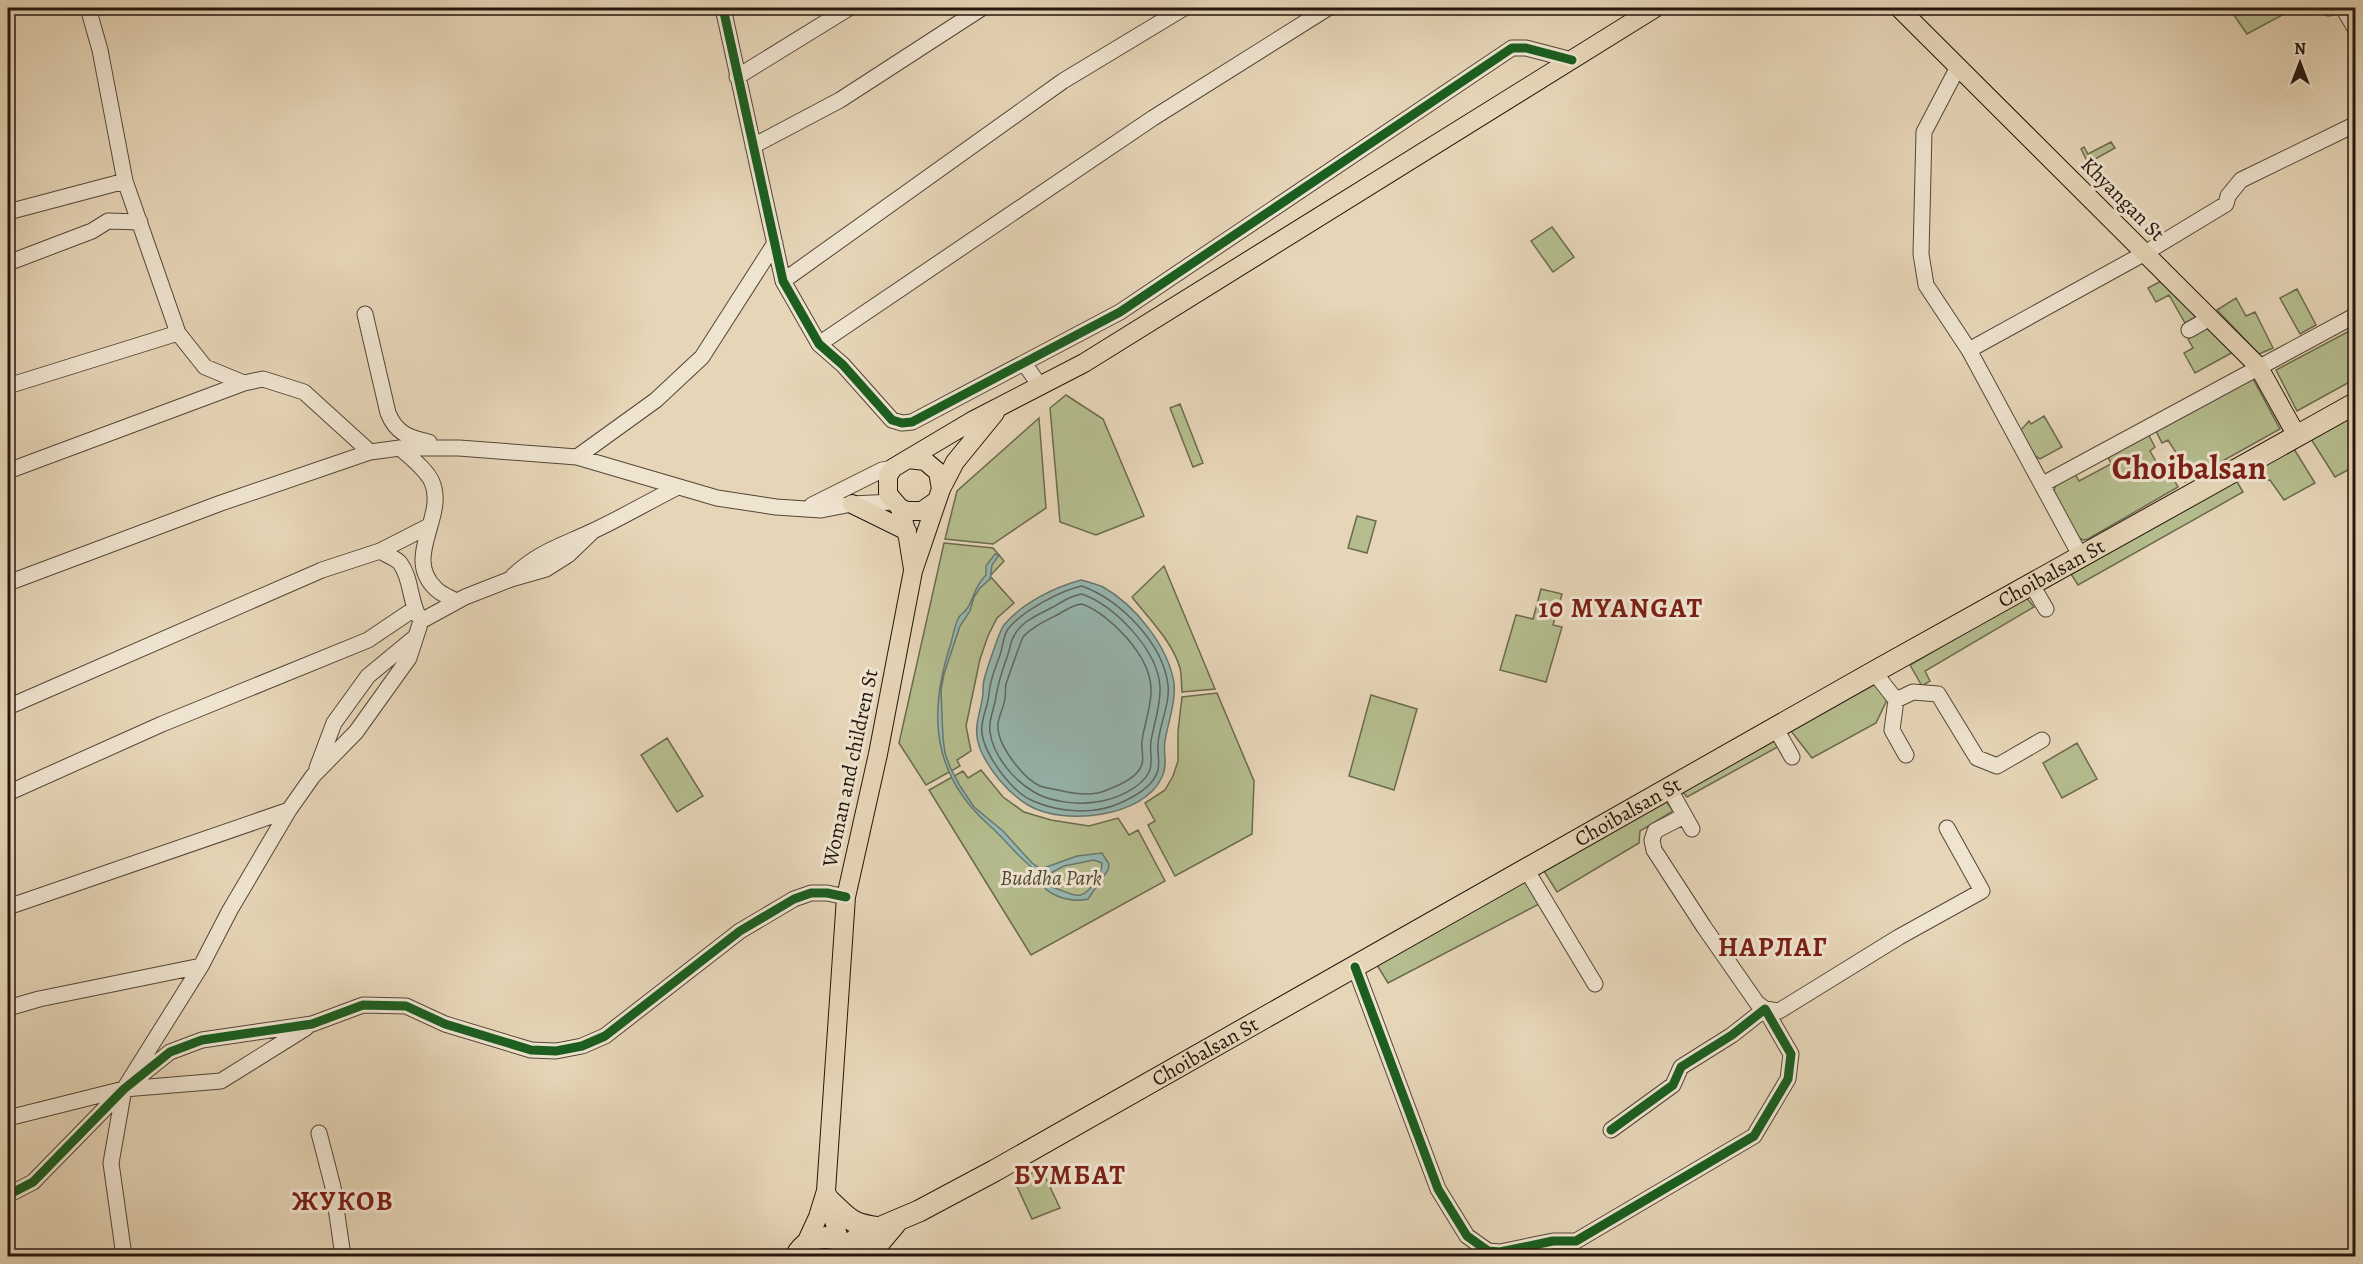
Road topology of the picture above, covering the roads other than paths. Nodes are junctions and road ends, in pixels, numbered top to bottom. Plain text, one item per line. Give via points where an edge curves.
1 (88, 8) edge
2 (849, 8) edge
3 (982, 8) edge
4 (1184, 8) edge
5 (1328, 8) edge
6 (1654, 8) edge
7 (1899, 8) edge
8 (2343, 8) edge
9 (725, 9) edge
10 (2355, 30) edge
11 (1572, 60) junction
12 (1959, 67) junction
13 (737, 77) junction
14 (2355, 124) edge
15 (753, 146) junction
16 (125, 181) junction
17 (8, 212) edge
18 (140, 222) junction
19 (774, 243) junction
20 (2145, 253) junction
21 (8, 263) edge
22 (783, 281) junction
23 (365, 314) dead end
24 (2355, 315) edge
25 (2210, 318) junction
26 (2189, 330) dead end
27 (178, 333) junction
28 (819, 344) junction
29 (1969, 350) junction
30 (1024, 363) junction
31 (2258, 366) junction
32 (244, 383) junction
33 (8, 386) edge
34 (1040, 386) junction
35 (2355, 403) edge
36 (1000, 407) junction
37 (2297, 436) junction
38 (400, 448) junction
39 (459, 448) junction
40 (370, 452) junction
41 (577, 457) junction
42 (900, 463) junction
43 (8, 471) edge
44 (2043, 484) junction
45 (676, 488) junction
46 (938, 496) junction
47 (852, 504) junction
48 (896, 505) junction
49 (794, 508) junction
50 (429, 526) junction
51 (907, 531) junction
52 (380, 551) junction
53 (2081, 557) junction
54 (913, 571) junction
55 (425, 573) junction
56 (408, 580) junction
57 (8, 583) edge
58 (2032, 585) junction
59 (456, 601) junction
60 (2046, 609) dead end
61 (418, 615) junction
62 (414, 638) junction
63 (1874, 672) junction
64 (1896, 700) junction
65 (8, 707) edge
66 (1776, 729) junction
67 (2042, 740) dead end
68 (1906, 755) dead end
69 (1792, 757) dead end
70 (313, 776) junction
71 (1669, 788) junction
72 (8, 793) edge
73 (289, 810) junction
74 (1947, 828) dead end
75 (1526, 869) junction
76 (846, 897) junction
77 (8, 907) edge
78 (201, 966) junction
79 (1355, 967) junction
80 (1595, 984) dead end
81 (8, 1008) edge
82 (1765, 1009) junction
83 (312, 1024) junction
84 (124, 1089) junction
85 (8, 1118) edge
86 (1611, 1130) dead end
87 (319, 1132) dead end
88 (8, 1195) edge
89 (827, 1196) junction
90 (899, 1220) junction
91 (880, 1228) junction
92 (846, 1248) edge
93 (801, 1250) edge
94 (124, 1257) edge
95 (343, 1257) edge
96 (868, 1257) edge

1 - 16 street
2 - 13 street
3 - 15 street via 840,100
4 - 22 street via 1063,81
5 - 28 street via 1153,118
6 - 11 main road, Woman and children St
7 - 12 main road, Khyangan St
8 - 10 street
9 - 13 street
11 - 30 street via 1512,48 1120,312
11 - 34 main road, Woman and children St via 1084,363
12 - 20 main road, Khyangan St
12 - 29 street via 1924,132 1921,254 1926,285
13 - 15 street
14 - 20 street via 2241,180 2226,204
15 - 19 street
16 - 17 street
16 - 18 street
18 - 21 street via 108,221 92,231
18 - 27 street
19 - 22 street
19 - 41 street via 702,357 656,400
20 - 25 main road, Khyangan St
20 - 29 street
22 - 28 street
23 - 39 street via 393,425 415,440
24 - 31 street
25 - 26 street
25 - 31 main road, Khyangan St
27 - 32 street via 205,367
27 - 33 street
28 - 30 street via 843,364 892,420 902,423 912,422
29 - 44 street
30 - 34 street
31 - 37 main road, Khyangan St
31 - 44 street
32 - 40 street via 263,379 304,392
32 - 43 street
34 - 36 main road, Woman and children St
35 - 37 highway, Choibalsan St
36 - 42 main road, Woman and children St
36 - 46 main road, Woman and children St via 955,462
37 - 53 highway, Choibalsan St
38 - 39 street
38 - 40 street
38 - 50 street via 432,481 436,499
39 - 41 street
40 - 57 street
41 - 45 street
42 - 46 main road via 925,460 933,465 938,472
42 - 48 main road via 887,485
42 - 49 street via 811,506
44 - 53 street
45 - 49 street via 717,498
45 - 59 street via 592,532 552,548 511,579
46 - 48 main road via 929,507 914,512
46 - 54 main road, Woman and children St
47 - 48 street
47 - 49 street via 821,510
47 - 51 main road
48 - 51 main road
50 - 52 street
50 - 55 street via 423,550
51 - 54 main road
52 - 56 street via 399,562
52 - 65 street via 322,570
53 - 58 highway, Choibalsan St
54 - 76 main road, Woman and children St
55 - 56 street
55 - 59 street via 436,589
56 - 61 street
58 - 60 street
58 - 63 highway, Choibalsan St
59 - 61 street
61 - 62 street
61 - 72 street via 368,640 162,724
62 - 70 street via 409,658 356,732
62 - 70 street via 368,676 334,723
63 - 64 street
63 - 66 highway, Choibalsan St
64 - 67 street via 1913,692 1938,694 1977,758 1997,766
64 - 68 street via 1892,730
66 - 69 street
66 - 71 highway, Choibalsan St
70 - 73 street
71 - 75 highway, Choibalsan St
71 - 82 street via 1688,822 1655,831 1654,850 1710,937
73 - 77 street
73 - 78 street
74 - 82 street via 1982,891 1779,1011
75 - 79 highway, Choibalsan St
75 - 80 street
76 - 83 street via 812,893 794,899 740,930 605,1036 582,1046 531,1050 445,1024 406,1006 363,1005
76 - 89 main road, Woman and children St
78 - 81 street
78 - 84 street
79 - 82 street via 1438,1189 1467,1236 1488,1251 1576,1241 1754,1136 1788,1079 1791,1054
79 - 90 highway, Choibalsan St via 994,1171
82 - 86 street via 1681,1067 1673,1085
83 - 84 street via 202,1040 170,1052
83 - 84 street via 221,1081
84 - 85 street
84 - 88 street via 33,1182
84 - 94 street via 111,1163
87 - 95 street via 333,1187
89 - 91 highway via 848,1219
89 - 92 main road
89 - 93 main road
90 - 91 highway, Choibalsan St
90 - 96 highway
91 - 92 highway, Choibalsan St via 860,1236
92 - 93 highway via 822,1237

